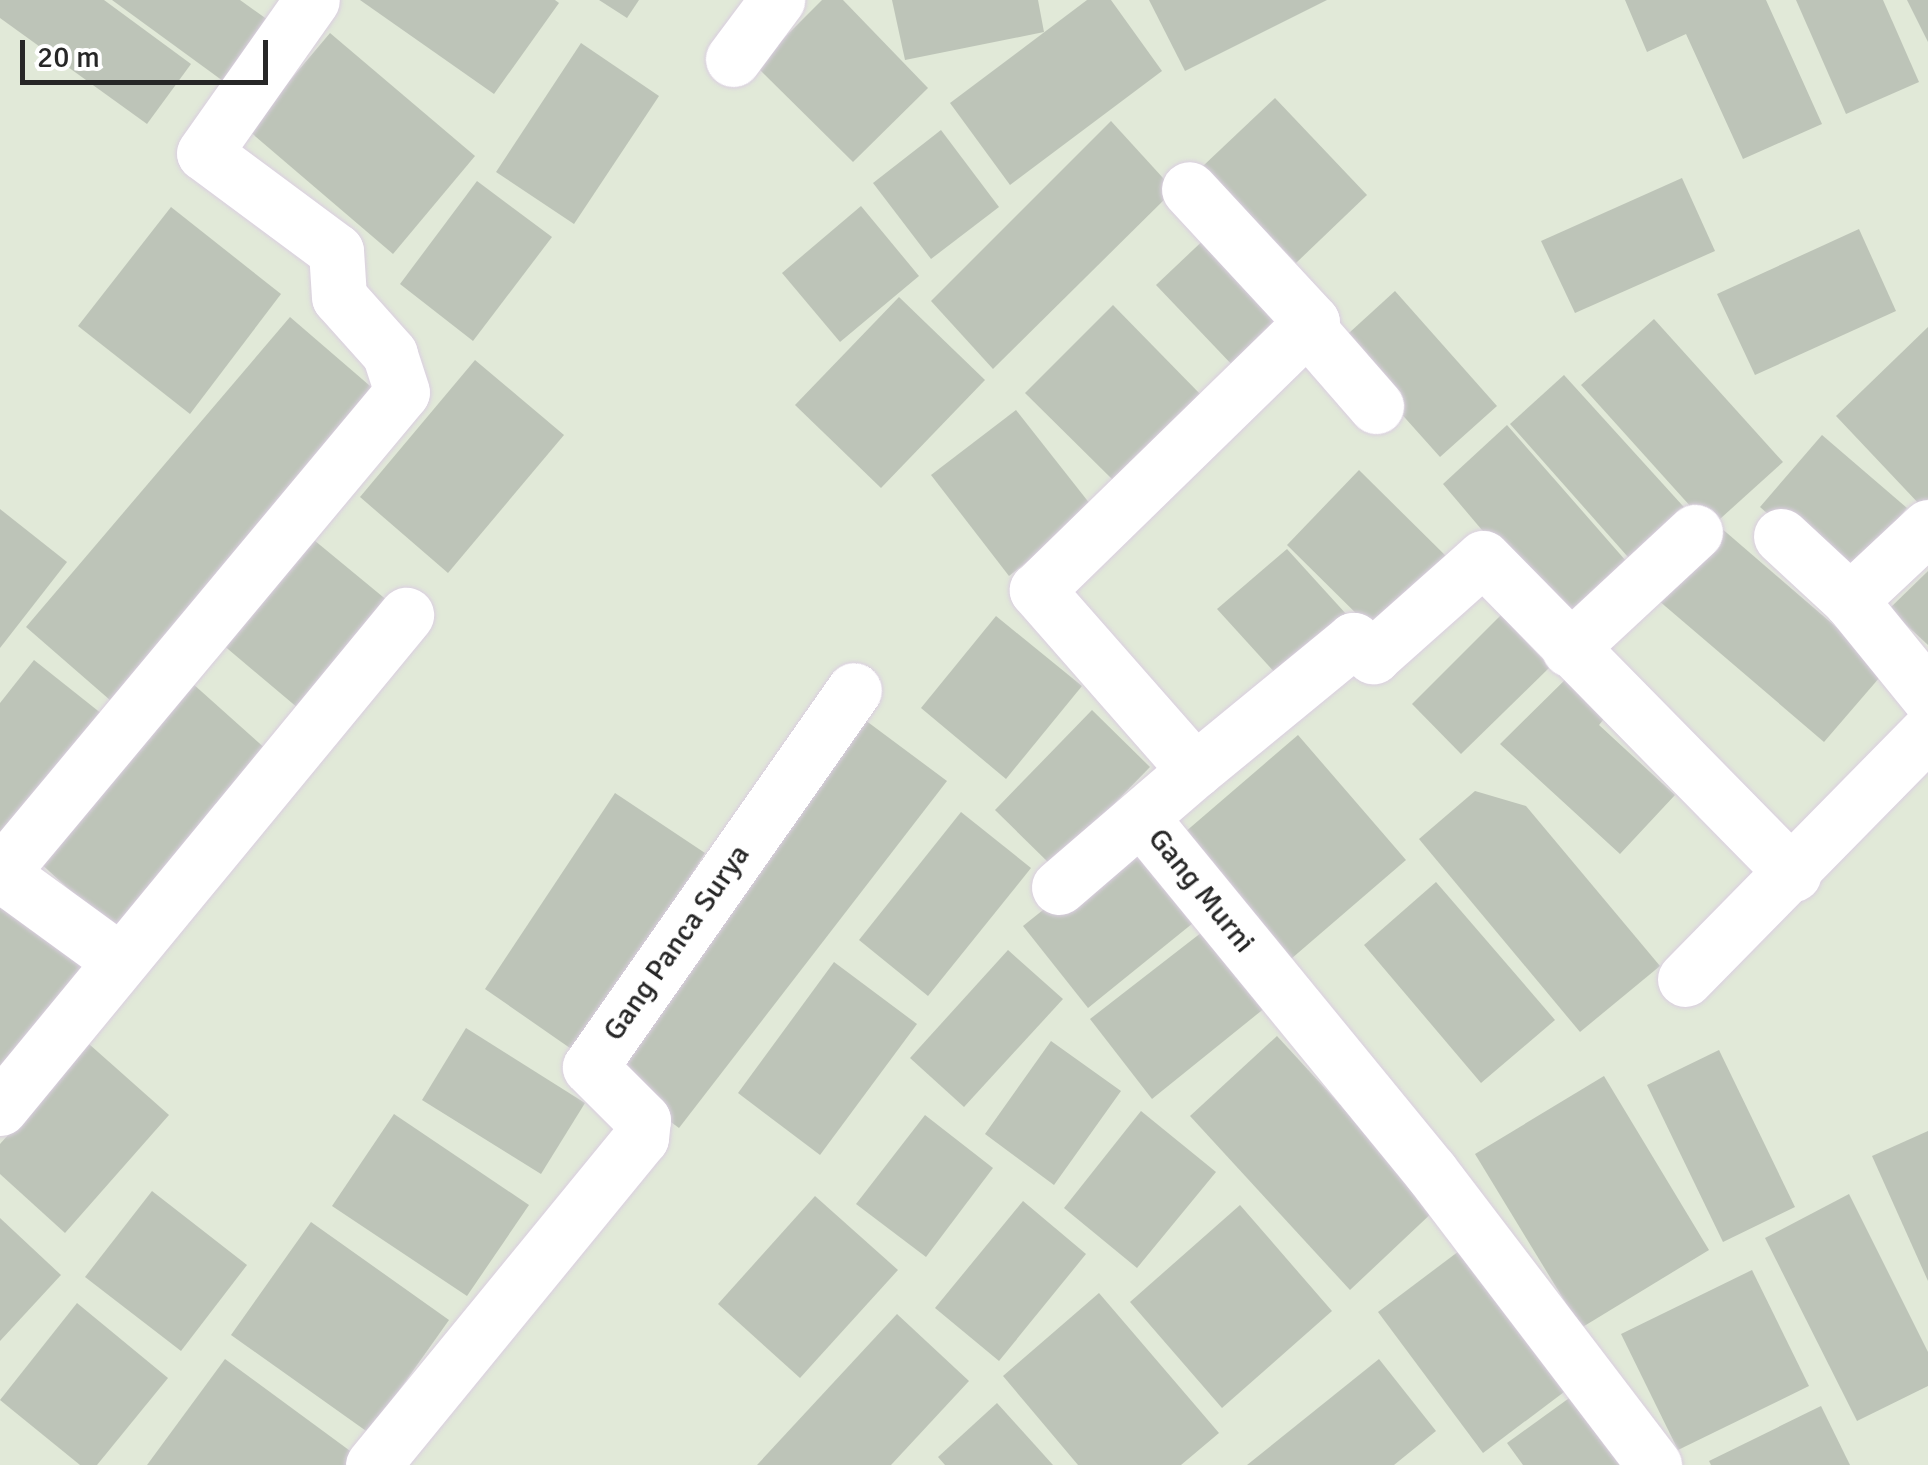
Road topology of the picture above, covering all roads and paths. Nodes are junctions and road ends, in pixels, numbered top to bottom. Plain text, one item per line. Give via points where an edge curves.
1 (312, 0) edge
2 (777, 0) edge
3 (733, 58) dead end
4 (1189, 190) dead end
5 (1308, 327) junction
6 (1376, 406) dead end
7 (1928, 526) edge
8 (1695, 532) dead end
9 (1781, 536) dead end
10 (1850, 600) junction
11 (406, 615) dead end
12 (1569, 648) junction
13 (854, 690) dead end
14 (1928, 696) edge
15 (1928, 732) edge
16 (1195, 770) junction
17 (1142, 819) junction
18 (1794, 874) junction
19 (1059, 886) dead end
20 (115, 957) junction
21 (1685, 979) dead end
22 (0, 1108) edge
23 (373, 1465) edge
24 (1654, 1465) edge

1 - 20 street via 204,153 336,251 340,297 390,354 402,392 9,862 15,884
2 - 3 street
4 - 5 street via 1312,322
5 - 6 street
5 - 16 street via 1037,590
7 - 10 street
8 - 12 street
9 - 10 street
10 - 14 street
11 - 20 street
12 - 16 street, Gang Murni via 1483,558 1373,656 1354,640
12 - 18 street
13 - 23 street, Gang Panca Surya via 590,1067 643,1120 641,1138
15 - 18 street
16 - 17 street, Gang Murni
17 - 19 street
17 - 24 street, Gang Murni via 1431,1172
18 - 21 street
20 - 22 street

